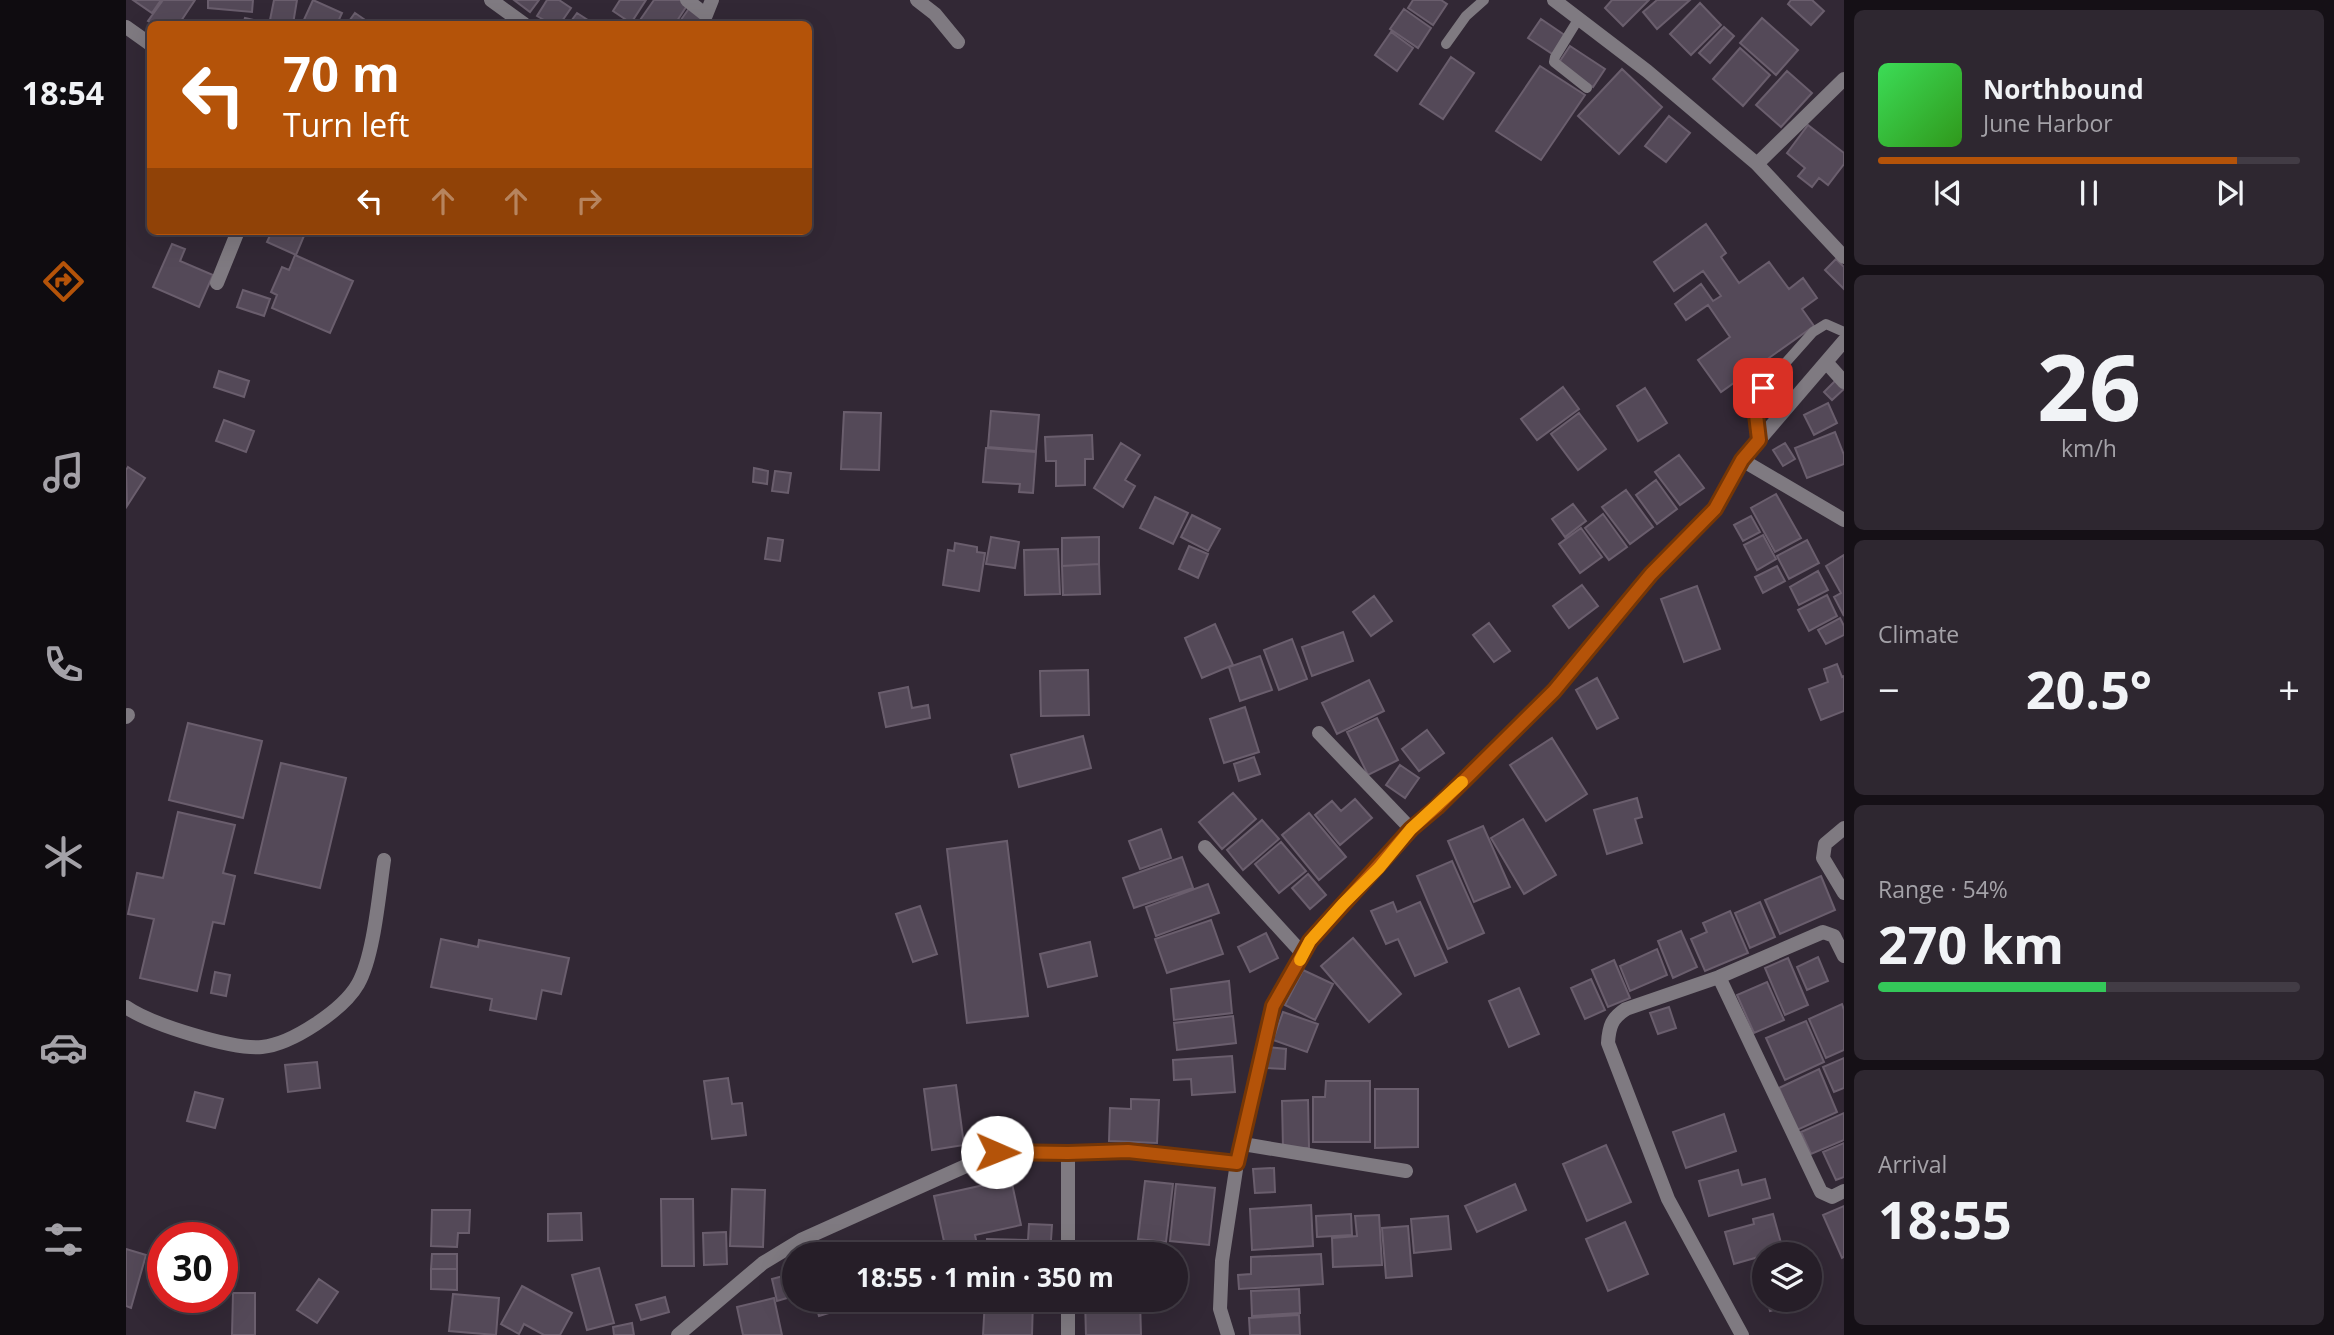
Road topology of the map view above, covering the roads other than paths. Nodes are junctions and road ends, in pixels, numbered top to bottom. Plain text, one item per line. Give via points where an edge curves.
1 (491, 0) edge
2 (687, 0) edge
3 (712, 0) edge
4 (917, 0) edge
5 (1484, 0) edge
6 (1554, 0) edge
7 (1579, 18) junction
8 (520, 21) edge
9 (126, 27) edge
10 (147, 42) edge
11 (958, 42) dead end
12 (1446, 44) dead end
13 (1844, 79) edge
14 (1587, 88) dead end
15 (1756, 164) junction
16 (236, 235) edge
17 (1844, 257) edge
18 (217, 284) dead end
19 (1844, 332) edge
20 (1844, 341) edge
21 (1826, 362) junction
22 (1844, 382) edge
23 (1759, 440) junction
24 (1742, 460) junction
25 (1844, 520) edge
26 (1319, 733) dead end
27 (1844, 828) edge
28 (1411, 829) junction
29 (1205, 847) dead end
30 (384, 860) dead end
31 (1844, 892) edge
32 (1839, 931) edge
33 (1303, 954) junction
34 (1844, 956) edge
35 (1719, 976) junction
36 (126, 1007) edge
37 (1243, 1144) junction
38 (1068, 1153) junction
39 (1237, 1163) junction
40 (1406, 1171) dead end
41 (1844, 1191) edge
42 (1068, 1242) edge
43 (1068, 1312) edge
44 (678, 1335) edge
45 (1068, 1335) edge
46 (1228, 1335) edge
47 (1742, 1335) edge

1 - 8 street
2 - 3 street via 706,15
4 - 11 street
5 - 12 lane
6 - 7 street
7 - 14 lane via 1554,62
7 - 15 street
9 - 10 street
13 - 15 street
15 - 17 street
16 - 18 street
19 - 23 lane via 1826,324 1813,332 1754,398
20 - 21 street
21 - 22 street
21 - 23 street
23 - 24 street
24 - 25 street
24 - 28 street via 1715,509 1651,574 1554,691
26 - 28 street
27 - 31 street via 1825,844 1823,858
28 - 33 street
29 - 33 street
30 - 36 street via 367,962 357,985 339,1006 292,1038 246,1048 157,1024
32 - 34 street
32 - 35 street via 1823,932
33 - 37 street via 1273,1006
35 - 41 street via 1821,1192 1832,1197
35 - 47 street via 1626,1009 1609,1027 1608,1043 1668,1199
37 - 39 street
37 - 40 street
38 - 39 street via 1128,1151
38 - 42 street
38 - 44 street via 997,1152 801,1240 763,1264
39 - 46 street via 1222,1261 1220,1309
43 - 45 street

